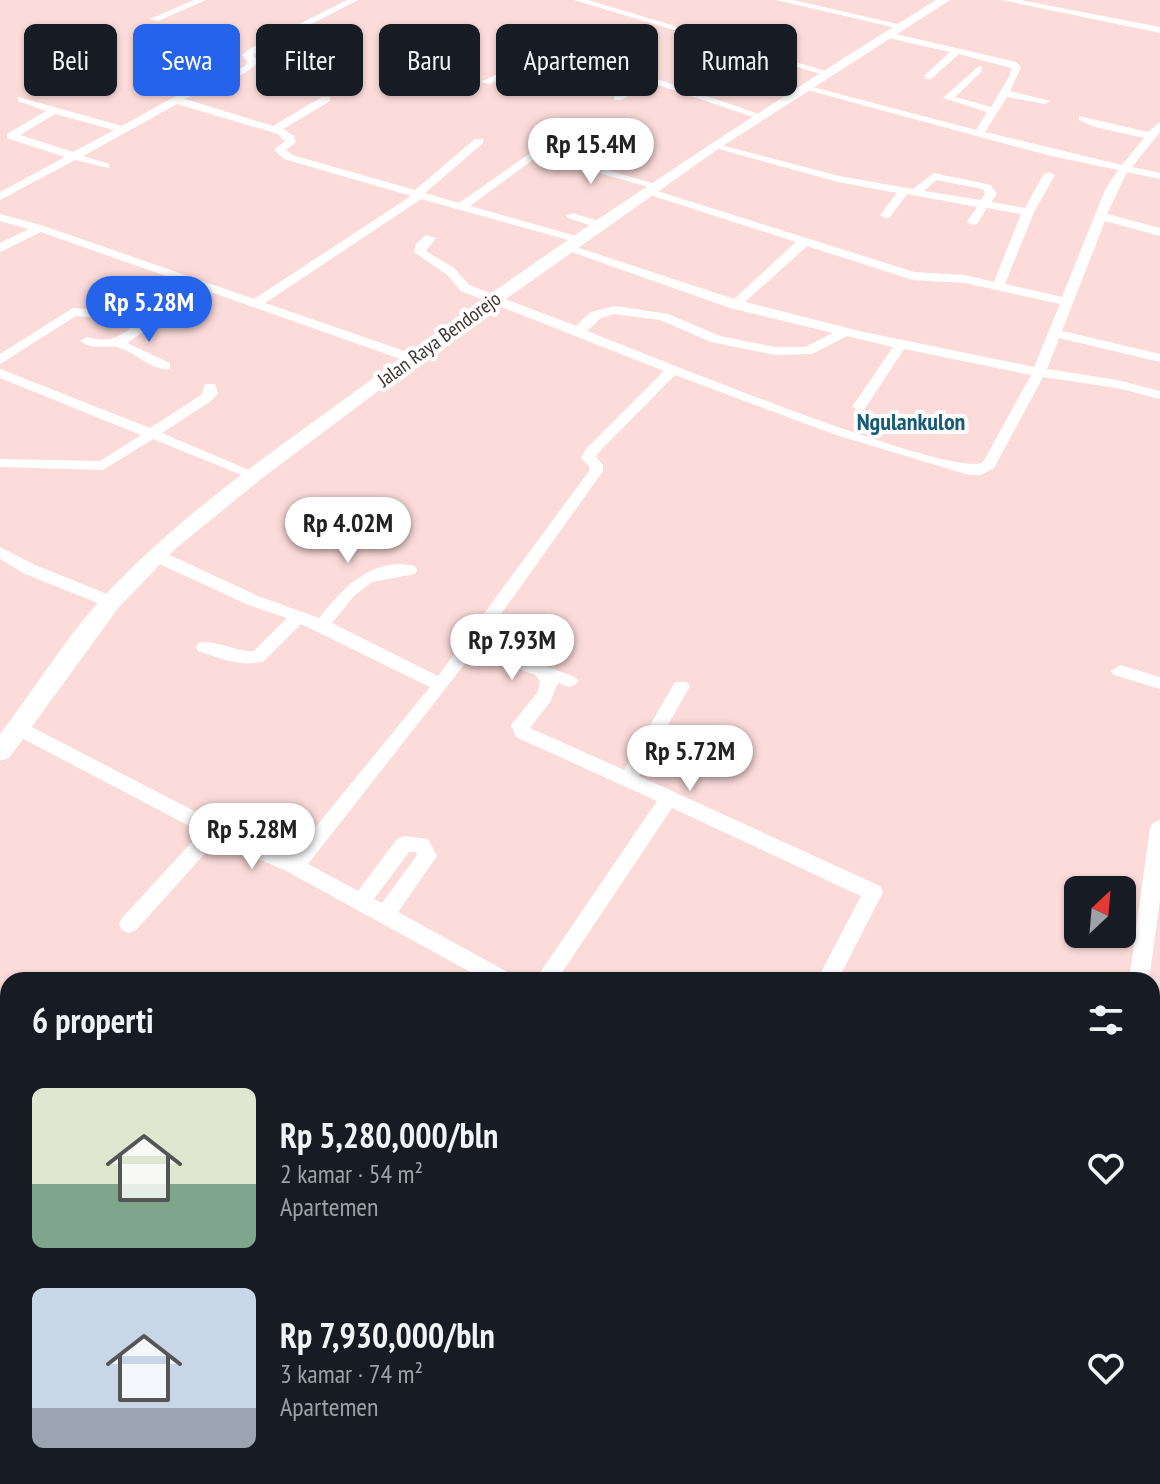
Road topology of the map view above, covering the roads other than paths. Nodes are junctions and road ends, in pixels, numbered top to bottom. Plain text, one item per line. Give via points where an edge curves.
1 (202, 0) edge
2 (354, 0) edge
3 (578, 0) edge
4 (944, 0) edge
5 (1006, 0) edge
6 (786, 1) edge
7 (840, 1) edge
8 (833, 12) junction
9 (155, 19) dead end
10 (894, 30) junction
11 (1160, 30) edge
12 (958, 50) junction
13 (940, 66) junction
14 (827, 73) junction
15 (496, 77) edge
16 (928, 77) dead end
17 (486, 82) dead end
18 (658, 82) edge
19 (805, 88) junction
20 (1003, 93) junction
21 (621, 96) edge
22 (618, 98) dead end
23 (22, 99) dead end
24 (326, 99) dead end
25 (176, 100) junction
26 (1045, 101) dead end
27 (975, 106) junction
28 (992, 110) junction
29 (54, 111) junction
30 (760, 116) junction
31 (1083, 118) dead end
32 (1160, 125) edge
33 (957, 128) junction
34 (123, 129) junction
35 (274, 130) junction
36 (979, 134) junction
37 (1151, 136) junction
38 (479, 141) dead end
39 (713, 146) junction
40 (72, 156) junction
41 (105, 166) dead end
42 (1124, 169) junction
43 (1049, 175) dead end
44 (1160, 176) edge
45 (652, 188) junction
46 (908, 193) junction
47 (418, 195) junction
48 (0, 197) edge
49 (985, 205) junction
50 (461, 207) junction
51 (1028, 212) junction
52 (886, 215) dead end
53 (572, 216) dead end
54 (1101, 216) junction
55 (0, 217) edge
56 (973, 222) dead end
57 (601, 225) junction
58 (40, 228) junction
59 (1160, 232) edge
60 (430, 238) dead end
61 (805, 241) junction
62 (574, 245) junction
63 (0, 248) edge
64 (999, 285) junction
65 (201, 287) junction
66 (494, 299) junction
67 (1067, 302) junction
68 (253, 305) junction
69 (734, 305) junction
70 (139, 328) junction
71 (578, 332) junction
72 (843, 333) junction
73 (1055, 333) junction
74 (87, 341) dead end
75 (118, 343) junction
76 (900, 346) junction
77 (411, 358) junction
78 (1160, 358) edge
79 (0, 360) edge
80 (165, 366) dead end
81 (673, 370) junction
82 (1039, 372) junction
83 (0, 373) edge
84 (210, 387) dead end
85 (1160, 395) edge
86 (859, 407) dead end
87 (154, 434) junction
88 (0, 463) edge
89 (254, 475) junction
90 (0, 552) edge
91 (157, 556) junction
92 (409, 570) dead end
93 (111, 602) junction
94 (297, 618) junction
95 (322, 625) junction
96 (471, 645) junction
97 (204, 647) dead end
98 (541, 671) junction
99 (1120, 671) dead end
100 (569, 681) dead end
101 (1160, 683) edge
102 (441, 685) junction
103 (681, 686) dead end
104 (18, 728) junction
105 (0, 752) edge
106 (628, 779) junction
107 (669, 798) junction
108 (1160, 828) edge
109 (214, 830) junction
110 (295, 866) junction
111 (360, 903) junction
112 (384, 916) junction
113 (129, 924) dead end
114 (489, 972) edge
115 (550, 972) edge
116 (831, 972) edge
117 (1140, 972) edge

1 - 9 street
2 - 25 street via 250,59 247,69
3 - 14 street
4 - 10 main road, Jalan Raya Bendorejo
5 - 11 street
6 - 8 street
7 - 8 street
8 - 10 street
10 - 12 street
10 - 14 main road, Jalan Raya Bendorejo
12 - 13 street
12 - 20 street via 1013,64 1014,77
13 - 16 street
13 - 27 street via 967,70 948,98
14 - 19 main road, Jalan Raya Bendorejo
15 - 17 street
18 - 30 street
19 - 30 main road, Jalan Raya Bendorejo
19 - 33 street
20 - 26 street
20 - 28 street
21 - 22 street
23 - 29 street
24 - 35 street
25 - 34 street
25 - 35 street
27 - 28 street
27 - 33 street
28 - 36 street
29 - 34 street
29 - 40 street via 11,136
30 - 39 main road, Jalan Raya Bendorejo
31 - 37 street
32 - 37 street
33 - 36 street
34 - 40 street
35 - 47 street via 290,138 279,150 288,157
36 - 42 street
37 - 42 street
38 - 47 street
39 - 45 main road, Jalan Raya Bendorejo
39 - 46 street
40 - 41 street
40 - 48 street
42 - 44 street
42 - 54 street
43 - 51 street
45 - 50 street via 536,152
45 - 57 main road, Jalan Raya Bendorejo
45 - 61 street
46 - 49 street
46 - 49 street via 937,176 987,187 991,194
46 - 52 street
47 - 50 street
47 - 68 street
49 - 51 street
49 - 56 street
50 - 62 street
51 - 64 street
53 - 57 street
54 - 59 street
54 - 67 street
55 - 58 street
57 - 62 main road, Jalan Raya Bendorejo
58 - 63 street
58 - 65 street
60 - 66 street via 420,252 465,288
61 - 64 street via 913,276
61 - 69 street
62 - 66 main road, Jalan Raya Bendorejo
62 - 69 street
64 - 67 street
65 - 68 street
65 - 70 street
66 - 71 street
66 - 77 main road, Jalan Raya Bendorejo
67 - 73 street
68 - 77 street
69 - 72 street
70 - 75 street
70 - 79 street via 100,314 73,312
71 - 72 street via 596,315 614,310 663,317 716,339 767,351 807,351
71 - 81 street
72 - 76 street
73 - 78 street
73 - 82 street
74 - 75 street
75 - 80 street
76 - 82 street
76 - 86 street
77 - 89 main road, Jalan Raya Bendorejo
81 - 82 street via 845,433 981,470 989,465
81 - 96 street via 591,452 588,458 596,471
82 - 85 street
83 - 87 street
84 - 87 street via 206,398
87 - 88 street via 94,468
87 - 89 street
89 - 91 main road, Jalan Raya Bendorejo
90 - 93 street
91 - 93 main road, Jalan Raya Bendorejo
91 - 94 street
92 - 95 street via 364,577
93 - 104 main road, Jalan Raya Bendorejo
94 - 95 street
94 - 97 street via 258,657 239,658
95 - 102 street
96 - 98 street
96 - 102 street
98 - 100 street
98 - 106 street via 549,679 549,689 520,725 522,732
99 - 101 street
102 - 110 street
103 - 106 street
104 - 105 main road, Jalan Raya Bendorejo
104 - 109 street
106 - 107 street
107 - 115 street
107 - 116 street via 873,892
108 - 117 street
109 - 110 street
109 - 113 street
110 - 111 street
111 - 112 street
111 - 112 street via 404,844 421,844 427,856
112 - 114 street

